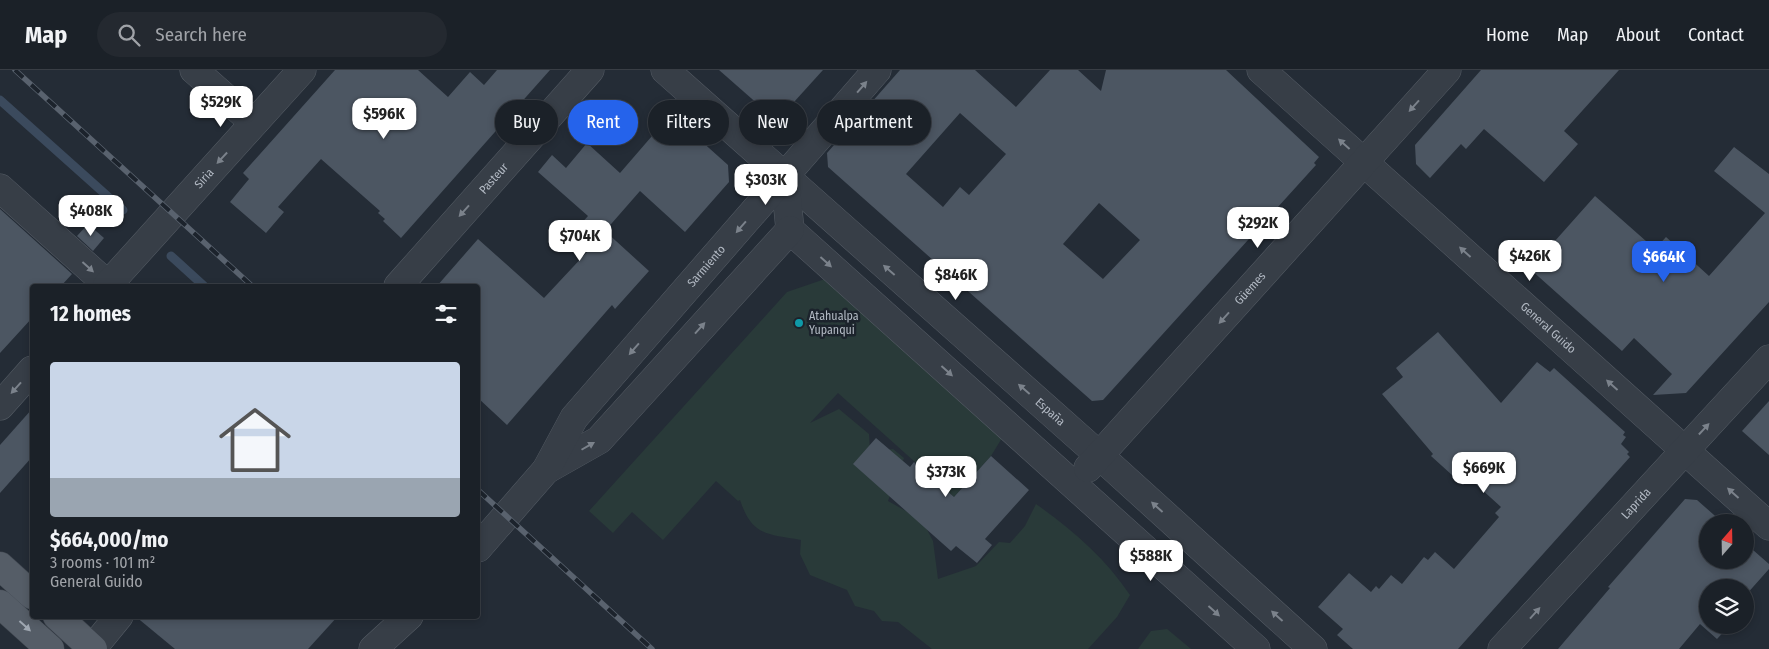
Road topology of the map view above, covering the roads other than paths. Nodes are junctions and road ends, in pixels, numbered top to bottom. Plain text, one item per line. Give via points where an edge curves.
1 (194, 70) edge
2 (302, 70) edge
3 (590, 70) edge
4 (665, 70) edge
5 (877, 70) edge
6 (1261, 70) edge
7 (1447, 70) edge
8 (254, 124) junction
9 (1365, 162) junction
10 (785, 178) junction
11 (0, 188) edge
12 (790, 230) junction
13 (106, 284) edge
14 (110, 284) edge
15 (400, 284) edge
16 (1769, 360) edge
17 (30, 372) edge
18 (0, 406) edge
19 (1684, 450) junction
20 (1100, 456) junction
21 (546, 470) junction
22 (1074, 484) junction
23 (1769, 526) edge
24 (480, 546) edge
25 (0, 566) edge
26 (30, 593) edge
27 (0, 604) edge
28 (60, 619) edge
29 (117, 619) edge
30 (406, 619) edge
31 (422, 619) edge
32 (50, 649) edge
33 (93, 649) edge
34 (373, 649) edge
35 (402, 649) edge
36 (1256, 649) edge
37 (1313, 649) edge
38 (1502, 649) edge

1 - 8 street
2 - 8 street, Siria
3 -> 15 street, Pasteur
4 - 10 street, España
10 -> 5 street, Sarmiento
9 -> 6 street, General Guido
7 -> 9 street, Güemes
8 -> 14 street, Siria
19 -> 9 street, General Guido
9 -> 20 street, Güemes
10 - 12 street
20 -> 10 street, España
10 -> 21 street, Sarmiento via 574,418
11 -> 13 street
21 -> 12 street, Sarmiento via 599,440
12 -> 22 street
19 -> 16 street, Laprida
17 -> 18 street
23 -> 19 street, General Guido
38 -> 19 street, Laprida
20 - 22 street, Güemes
37 -> 20 street, España
21 - 24 street, Sarmiento
22 -> 36 street
25 - 26 main road
27 -> 32 main road
28 - 33 main road
29 - 33 street
30 - 34 street
31 - 35 street

